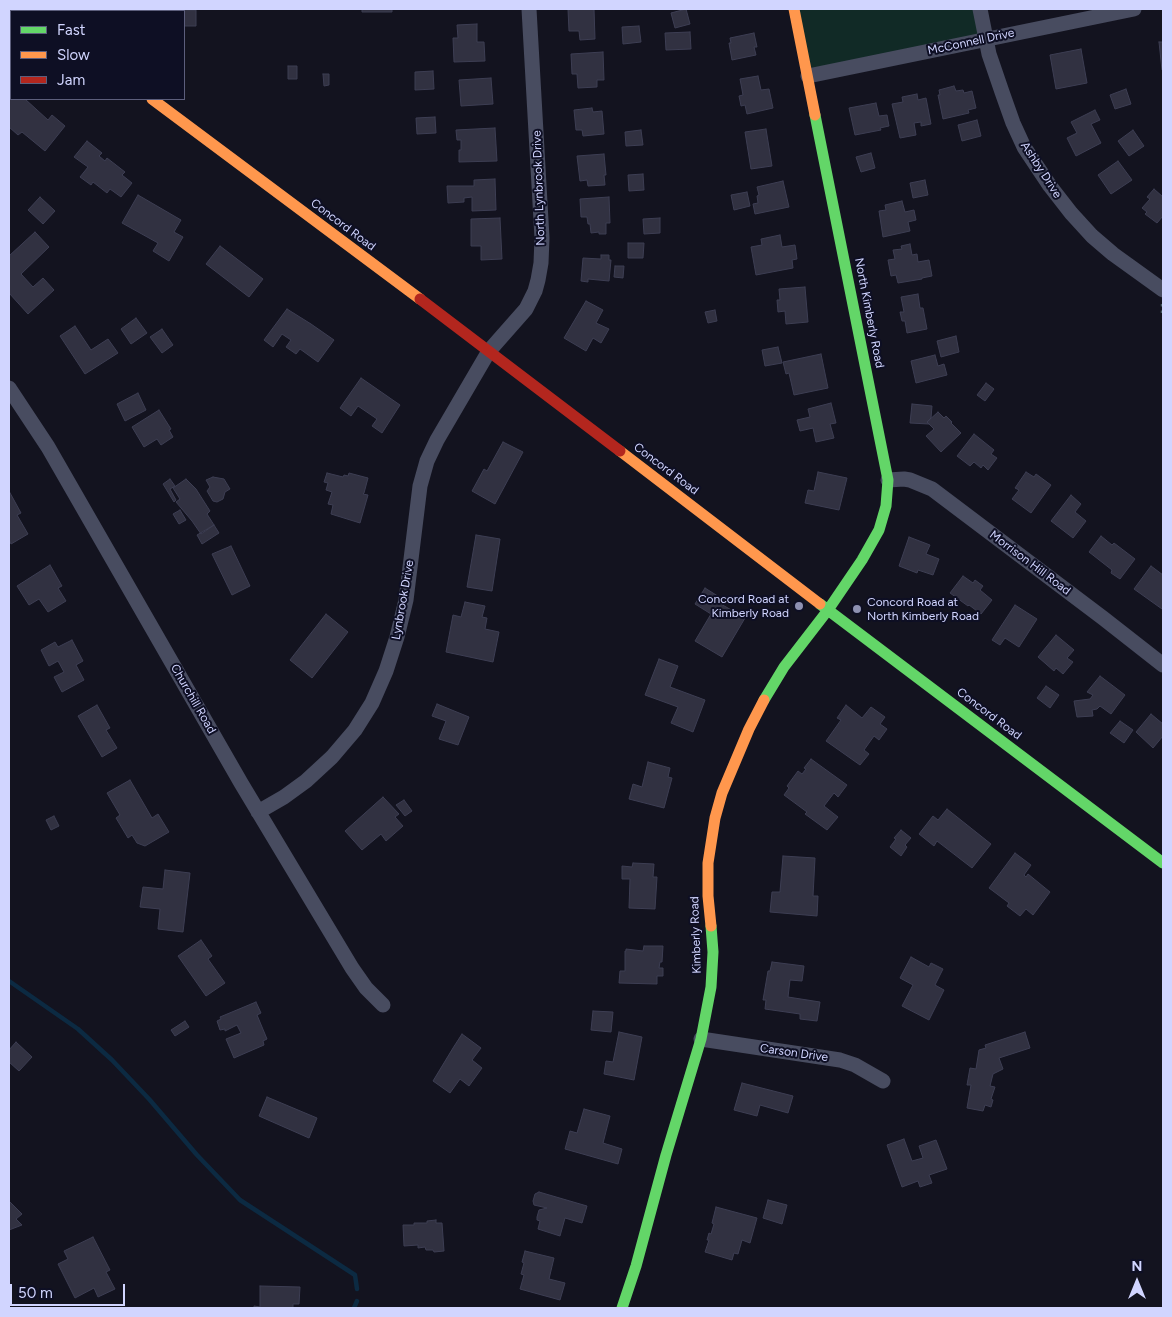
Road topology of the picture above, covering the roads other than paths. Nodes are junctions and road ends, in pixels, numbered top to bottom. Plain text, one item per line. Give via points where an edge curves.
1 (529, 9) edge
2 (794, 9) edge
3 (980, 9) edge
4 (1134, 9) edge
5 (986, 39) junction
6 (808, 76) junction
7 (153, 100) edge
8 (1163, 290) edge
9 (489, 351) junction
10 (9, 388) edge
11 (888, 480) junction
12 (828, 610) junction
13 (1163, 665) edge
14 (258, 812) junction
15 (1163, 863) edge
16 (382, 1006) dead end
17 (700, 1039) junction
18 (883, 1081) dead end
19 (622, 1308) edge

1 - 9 street, North Lynbrook Drive via 541,263 535,291 526,310
2 - 6 street, North Kimberly Road
3 - 5 street, Ashby Drive
4 - 5 street, McConnell Drive
5 - 6 street, McConnell Drive
5 - 8 street, Ashby Drive via 1013,123 1024,147 1050,186 1092,236
6 - 11 street, North Kimberly Road
7 - 9 street, Concord Road
9 - 12 street, Concord Road
9 - 14 street, Lynbrook Drive via 427,461 420,486 406,600 397,638 372,703 332,757 306,781
10 - 14 street, Churchill Road via 48,447
11 - 12 street, North Kimberly Road via 886,506 879,530
11 - 13 street, Morrison Hill Road via 910,480 932,489
12 - 15 street, Concord Road
12 - 17 street, Kimberly Road via 766,696 720,802 708,863 713,952 711,987
14 - 16 street, Churchill Road via 352,968
17 - 18 street, Carson Drive via 840,1060
17 - 19 street, Kimberly Road

